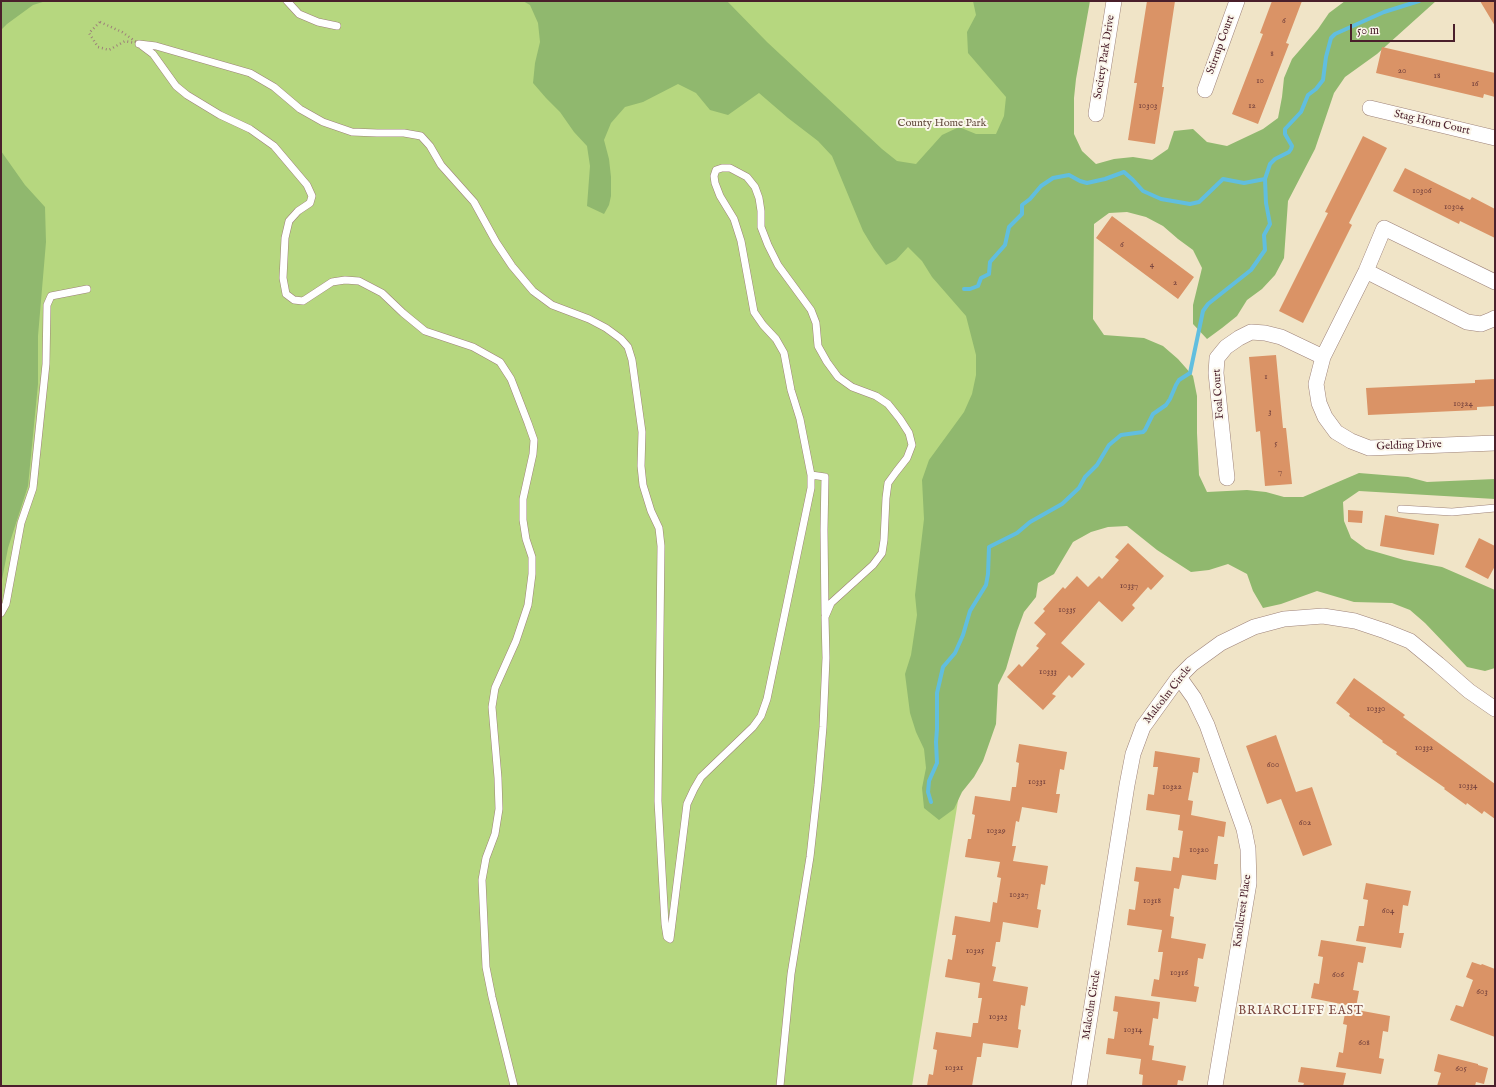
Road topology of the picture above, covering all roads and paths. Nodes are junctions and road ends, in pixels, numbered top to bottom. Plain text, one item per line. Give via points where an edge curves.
1 (287, 1) edge
2 (1114, 1) edge
3 (1237, 1) edge
4 (337, 26) dead end
5 (139, 44) junction
6 (1204, 90) dead end
7 (1370, 108) dead end
8 (1096, 114) dead end
9 (1495, 138) edge
10 (1366, 271) junction
11 (1495, 282) edge
12 (87, 289) dead end
13 (1495, 318) edge
14 (1323, 357) junction
15 (1495, 442) edge
16 (811, 475) junction
17 (1227, 478) dead end
18 (1495, 508) edge
19 (1401, 509) dead end
20 (1, 613) edge
21 (825, 617) junction
22 (1179, 677) junction
23 (1495, 709) edge
24 (514, 1086) edge
25 (780, 1086) edge
26 (1079, 1086) edge
27 (1215, 1086) edge

1 - 4 lane via 299,14
2 - 8 street, Society Park Drive
3 - 6 street, Stirrup Court
5 - 5 path via 122,32 100,22 89,33 98,47 109,50 125,41
5 - 16 lane via 156,46 250,73 274,87 300,109 323,122 352,132 404,133 421,136 474,202 496,242 533,291 552,305 606,328 628,347 642,432 643,485 659,528 661,546 658,801 665,924 667,937 670,939 688,804 694,789 701,777 753,728 767,699 811,488
5 - 24 lane via 153,54 176,86 274,146 308,185 312,196 310,203 288,221 283,278 286,294 294,300 303,301 332,282 344,280 359,282 382,293 425,331 473,346 500,362 511,379 528,422 534,440 523,499 523,520 532,557 532,574 526,612 495,688 492,707 499,809 482,880 486,967
7 - 9 street, Stag Horn Court
10 - 11 street, Gelding Drive via 1384,228
10 - 13 street via 1467,322 1481,324
10 - 14 street, Gelding Drive
12 - 20 lane via 51,296 47,305 46,364 33,488 21,523 6,604
14 - 15 street, Gelding Drive via 1316,384 1319,403 1336,432 1351,441 1369,448
14 - 17 street, Foal Court via 1281,337 1251,332 1226,347 1217,358 1216,373
16 - 21 lane via 825,477
16 - 21 lane via 784,353 754,312 741,241 734,219 715,184 716,170 722,168 730,168 747,177 755,187 761,211 761,227 768,245 778,265 811,310 816,323 818,346 827,362 838,377 852,387 876,396 888,404 909,433 912,445 907,458 888,483 882,552 873,565 831,603
18 - 19 lane via 1452,512
21 - 25 lane via 823,727 819,778 810,857 791,974
22 - 23 street, Malcolm Circle via 1221,643 1254,627 1284,619 1323,616 1354,621 1410,641 1469,691
22 - 26 street, Malcolm Circle via 1143,727 1133,754
22 - 27 street, Knollcrest Place via 1194,698 1207,725 1244,829 1248,850 1249,883

